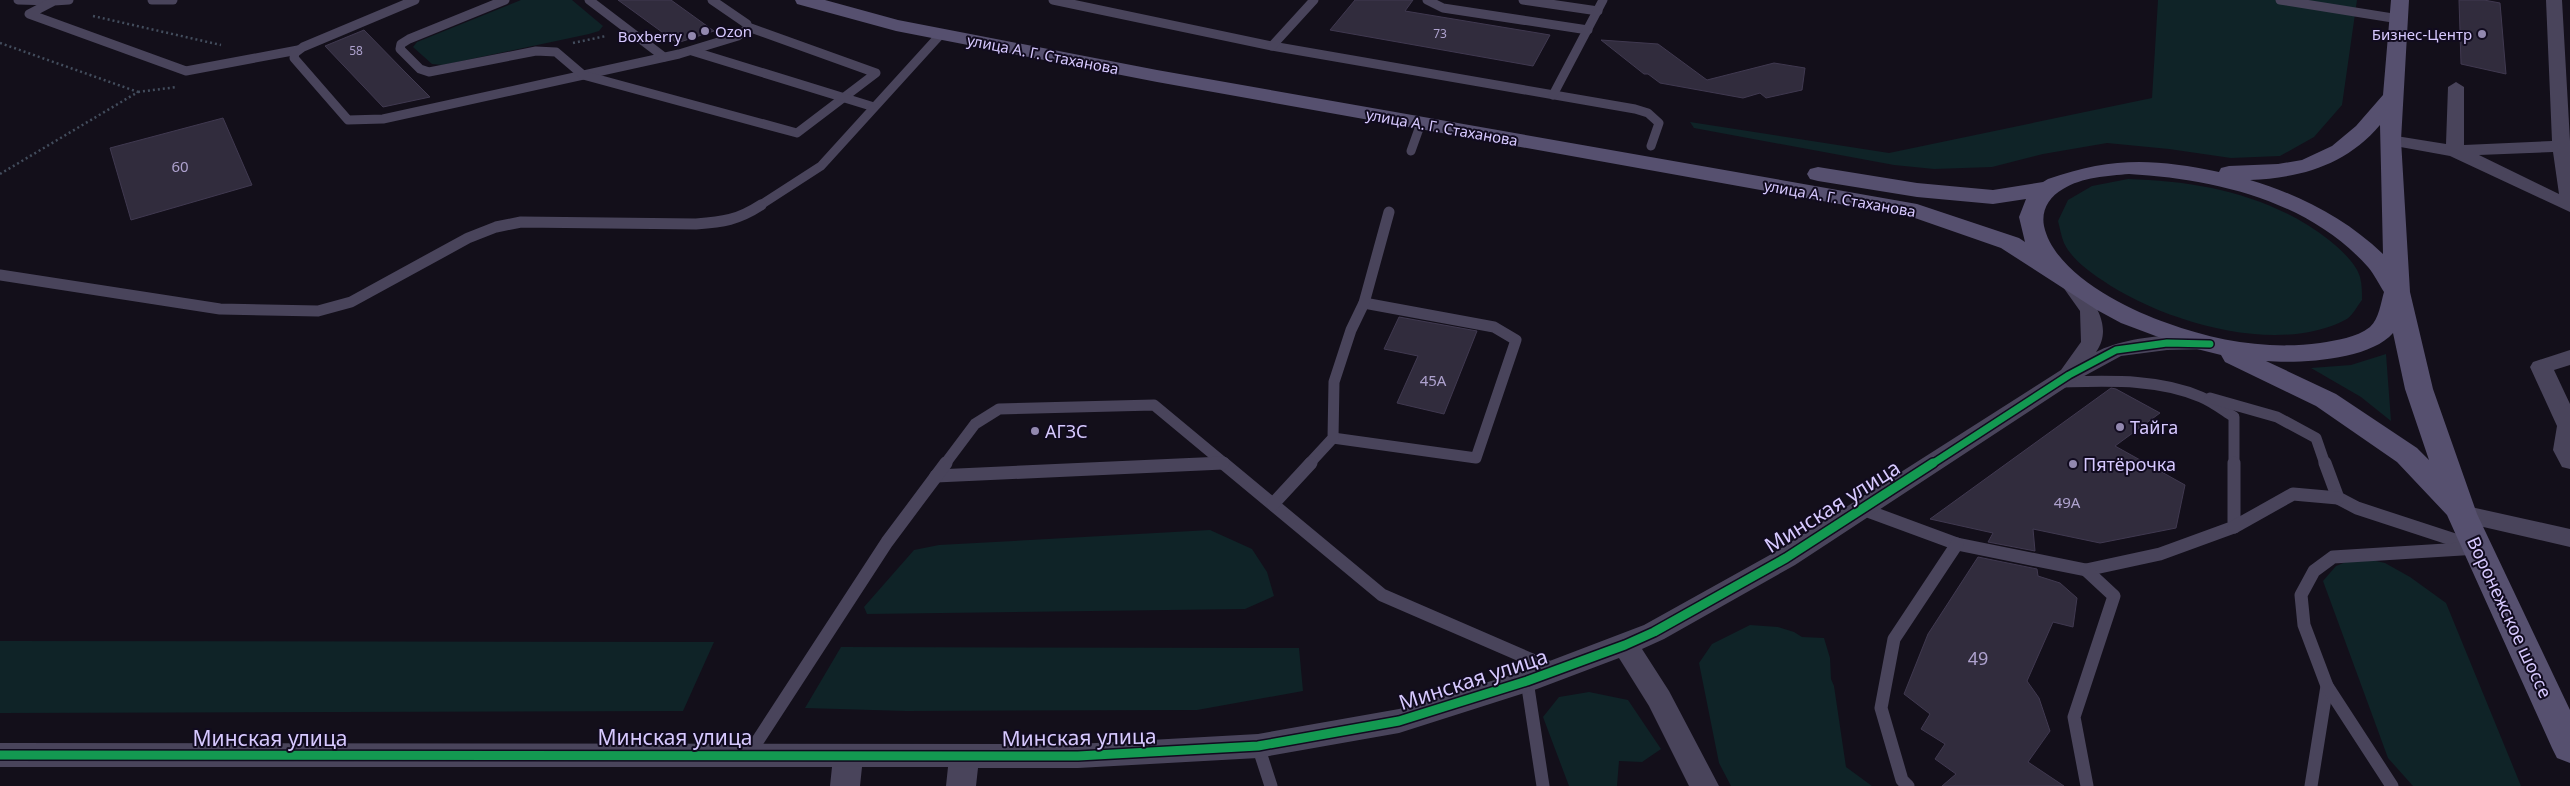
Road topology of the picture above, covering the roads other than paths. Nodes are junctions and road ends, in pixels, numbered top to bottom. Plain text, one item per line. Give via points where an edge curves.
1 (18, 0) edge
2 (69, 0) edge
3 (152, 0) edge
4 (172, 0) edge
5 (415, 0) edge
6 (505, 0) edge
7 (589, 0) edge
8 (712, 0) edge
9 (804, 0) edge
10 (866, 0) edge
11 (1054, 0) edge
12 (1314, 0) edge
13 (1427, 0) edge
14 (1523, 0) edge
15 (1604, 0) edge
16 (2280, 0) edge
17 (2554, 0) edge
18 (54, 1) junction
19 (2399, 10) edge
20 (1598, 11) junction
21 (748, 27) junction
22 (1588, 30) junction
23 (941, 34) junction
24 (1272, 46) junction
25 (298, 50) junction
26 (691, 51) junction
27 (664, 57) junction
28 (583, 75) junction
29 (2456, 87) dead end
30 (1553, 95) junction
31 (2394, 95) junction
32 (845, 98) junction
33 (874, 107) junction
34 (1421, 123) junction
35 (2390, 140) junction
36 (1651, 146) junction
37 (2566, 146) edge
38 (1411, 150) dead end
39 (2455, 151) junction
40 (2189, 172) junction
41 (2044, 189) junction
42 (2570, 204) edge
43 (1389, 212) dead end
44 (0, 275) edge
45 (2068, 280) junction
46 (2398, 292) junction
47 (1364, 304) junction
48 (2210, 344) junction
49 (2570, 358) edge
50 (2064, 378) junction
51 (2196, 394) junction
52 (1334, 438) junction
53 (2570, 460) edge
54 (1224, 463) junction
55 (936, 476) junction
56 (2338, 498) junction
57 (1273, 504) junction
58 (1862, 509) junction
59 (2462, 514) junction
60 (2234, 527) junction
61 (2570, 538) edge
62 (1956, 544) junction
63 (2479, 548) junction
64 (2086, 570) junction
65 (1625, 645) junction
66 (1557, 671) junction
67 (1527, 682) junction
68 (2326, 686) junction
69 (1258, 746) junction
70 (2570, 748) edge
71 (750, 754) junction
72 (0, 755) edge
73 (848, 755) junction
74 (964, 757) junction
75 (845, 786) edge
76 (961, 786) edge
77 (1271, 786) edge
78 (1543, 786) edge
79 (1704, 786) edge
80 (1908, 786) edge
81 (2087, 786) edge
82 (2311, 786) edge
83 (2392, 786) edge

1 - 18 lane
2 - 18 lane
3 - 4 lane
5 - 25 lane
6 - 28 lane via 409,39 401,44 400,49 420,69 429,72 536,51 556,52
7 - 27 lane
8 - 21 lane
9 - 23 main road, улица А. Г. Стаханова
10 - 36 main road, улица А. Г. Стаханова via 938,18
11 - 24 lane
12 - 24 lane
13 - 22 lane via 1442,8
14 - 20 lane
15 - 20 lane
16 - 19 lane
17 - 37 street
18 - 25 lane via 29,14 141,52 186,71
19 - 31 main road, Воронежское шоссе
20 - 22 lane
21 - 26 lane via 738,36
21 - 32 lane via 876,73
22 - 30 lane
23 - 33 lane
23 - 34 main road, улица А. Г. Стаханова
24 - 30 lane
25 - 28 lane via 294,58 348,120 353,121 383,119
26 - 27 lane
26 - 32 lane
27 - 28 lane
28 - 32 lane via 797,133
29 - 39 street
30 - 36 lane via 1648,113 1659,123
31 - 35 main road, Воронежское шоссе
31 - 40 main road, Воронежское шоссе via 2352,142 2309,167 2258,174
32 - 33 lane
33 - 44 lane via 821,166 744,216 724,222 696,224 521,222 496,227 468,238 351,302 318,310 220,309
34 - 38 lane
34 - 45 main road, улица А. Г. Стаханова via 1917,211 2010,243
35 - 39 street
35 - 46 main road, Воронежское шоссе
36 - 41 main road, улица А. Г. Стаханова via 1917,190 1993,197
37 - 39 street
37 - 42 street
39 - 42 street
40 - 41 main road, Воронежское шоссе via 2158,168 2103,169 2060,180
40 - 46 main road, Воронежское шоссе via 2275,196 2315,214 2349,236 2375,260
41 - 45 main road, Воронежское шоссе via 2032,208 2031,230 2043,254
43 - 47 lane
45 - 48 main road, Воронежское шоссе via 2107,306 2156,328
45 - 50 street via 2090,311 2092,342
46 - 48 main road, Воронежское шоссе via 2383,329 2356,344 2316,353 2265,353
46 - 59 main road, Воронежское шоссе via 2419,389
47 - 52 lane via 1351,330 1334,382
47 - 52 lane via 1494,327 1516,340 1476,458
48 - 50 street, Минская улица via 2167,343 2116,350
48 - 59 main road, Воронежское шоссе via 2326,400 2407,455
49 - 53 street via 2541,367 2569,426 2565,450
50 - 51 lane via 2162,386
50 - 58 street, Минская улица
51 - 56 lane via 2278,417 2316,438
51 - 60 lane via 2234,417
52 - 57 lane
54 - 55 lane
54 - 55 lane via 1154,405 999,409 975,424
54 - 57 lane
55 - 71 lane via 887,542
56 - 60 lane via 2293,494
56 - 63 lane via 2357,508
57 - 66 lane via 1382,594
58 - 62 lane
58 - 65 street, Минская улица via 1786,558
59 - 61 street
59 - 63 main road, Воронежское шоссе
60 - 64 lane via 2160,554
62 - 64 lane
62 - 80 lane via 1894,639 1881,708 1902,780
63 - 68 lane via 2333,557 2314,571 2301,595 2304,624
63 - 70 main road, Воронежское шоссе
64 - 81 lane via 2114,596 2074,717
65 - 66 street, Минская улица
65 - 79 street via 1659,698
66 - 67 street, Минская улица
67 - 69 street, Минская улица via 1399,721
67 - 78 lane
68 - 82 lane
68 - 83 lane
69 - 74 street, Минская улица via 1078,756
69 - 77 lane
71 - 72 street, Минская улица
71 - 73 street, Минская улица
73 - 74 street, Минская улица
73 - 75 street
74 - 76 street

